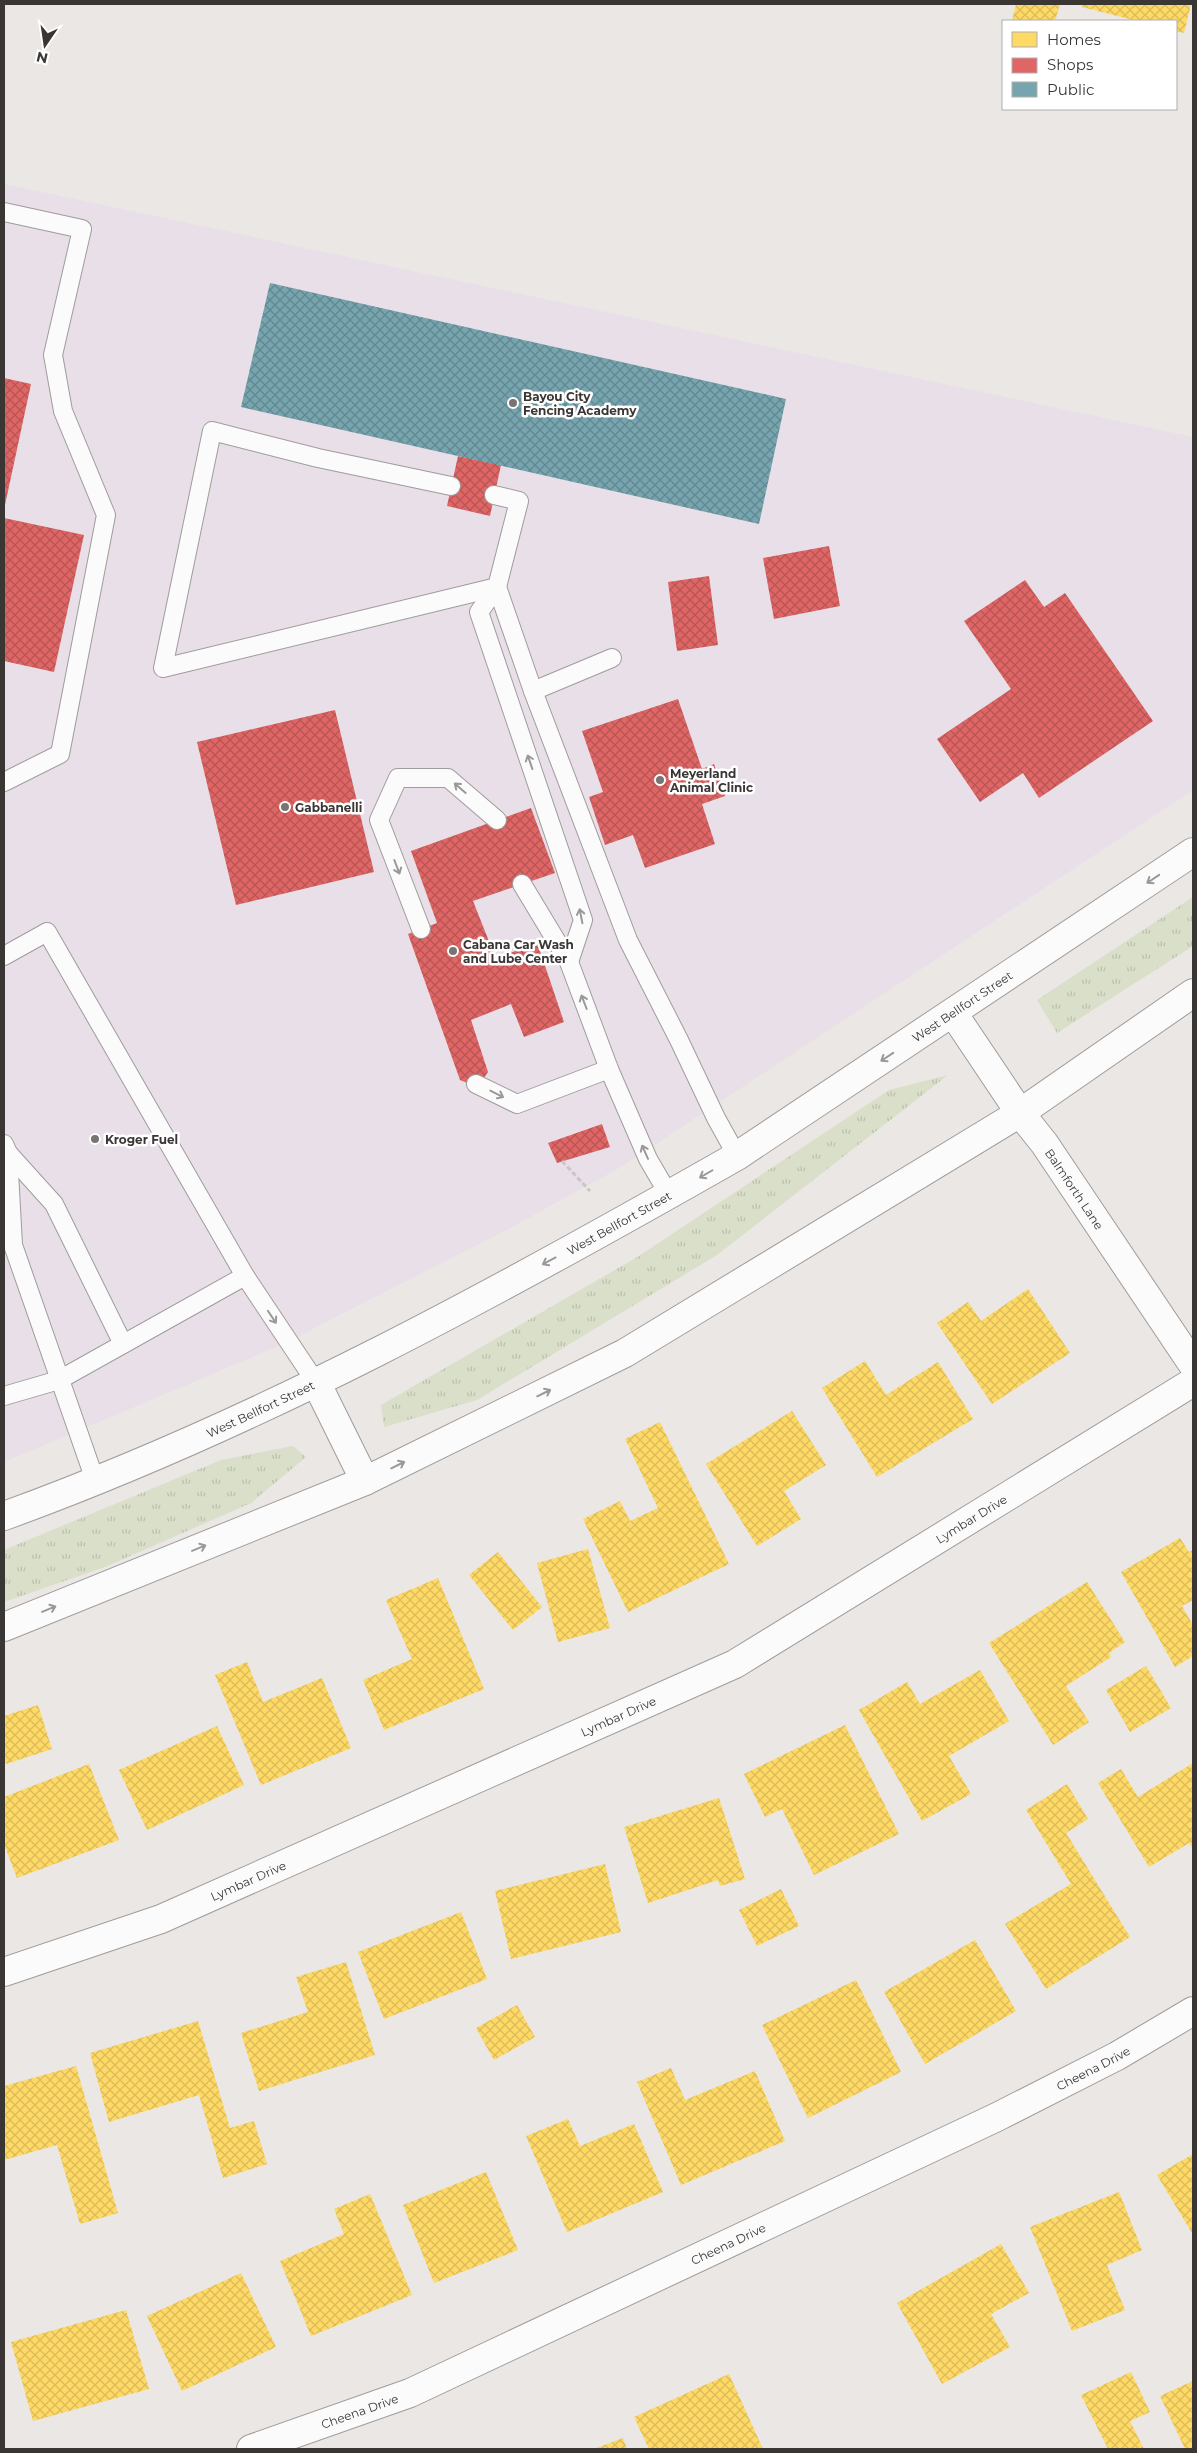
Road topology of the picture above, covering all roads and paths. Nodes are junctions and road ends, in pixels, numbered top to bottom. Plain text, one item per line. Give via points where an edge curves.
1 (4, 212) edge
2 (451, 486) dead end
3 (494, 495) dead end
4 (496, 587) junction
5 (612, 658) dead end
6 (533, 691) junction
7 (4, 782) edge
8 (497, 820) dead end
9 (1193, 852) edge
10 (522, 884) dead end
11 (421, 929) dead end
12 (4, 956) edge
13 (569, 962) junction
14 (1193, 993) edge
15 (953, 1013) junction
16 (610, 1069) junction
17 (476, 1084) dead end
18 (1020, 1112) junction
19 (6, 1149) edge
20 (737, 1156) junction
21 (562, 1161) dead end
22 (590, 1191) dead end
23 (669, 1195) junction
24 (245, 1276) junction
25 (123, 1344) junction
26 (1193, 1365) edge
27 (59, 1380) junction
28 (1193, 1382) edge
29 (317, 1384) junction
30 (5, 1391) edge
31 (365, 1481) junction
32 (96, 1483) junction
33 (4, 1516) edge
34 (4, 1627) edge
35 (4, 1972) edge
36 (1193, 2011) edge
37 (251, 2449) edge

1 - 7 lane via 82,229 53,355 64,411 106,515 60,754
2 - 4 lane via 318,458 212,431 163,668
3 - 4 lane via 519,501
4 - 6 lane
13 -> 4 lane via 583,920 479,612
5 - 6 lane
6 - 20 lane via 628,940
8 -> 11 lane via 448,778 398,778 379,820
9 -> 15 main road, West Bellfort Street
10 - 13 lane
12 - 24 lane via 47,932
16 -> 13 lane
14 - 18 main road
15 - 18 main road, Balmforth Lane
15 -> 20 main road, West Bellfort Street
17 -> 16 lane via 517,1104
23 -> 16 lane via 648,1159
18 - 26 main road, Balmforth Lane via 1044,1142
31 -> 18 main road via 625,1353
19 - 25 lane via 54,1204
19 - 27 lane via 13,1244
20 -> 23 main road, West Bellfort Street
21 - 22 path
23 -> 29 main road, West Bellfort Street
24 - 25 lane
24 -> 29 lane
25 - 27 lane
27 - 30 lane
27 - 32 lane
28 - 35 main road, Lymbar Drive via 735,1664 161,1919
29 - 31 main road
29 - 32 main road, West Bellfort Street
34 -> 31 main road
32 - 33 main road, West Bellfort Street
36 - 37 main road, Cheena Drive via 1117,2056 997,2117 410,2393

